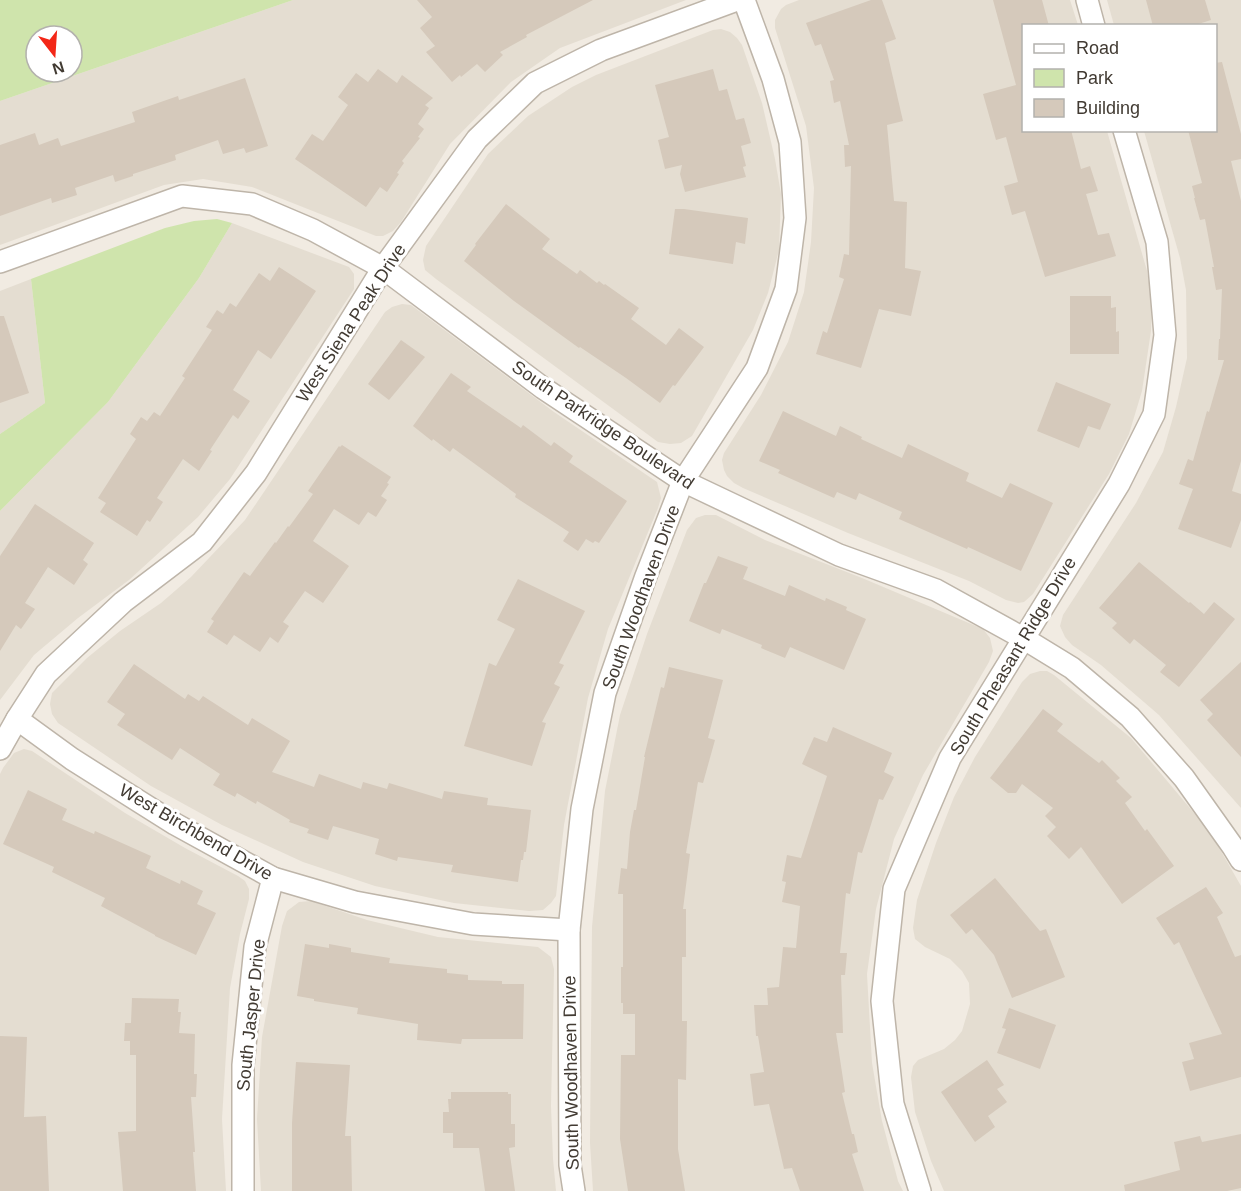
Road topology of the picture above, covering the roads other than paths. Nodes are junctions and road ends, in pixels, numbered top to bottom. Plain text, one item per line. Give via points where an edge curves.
1 (736, 0) edge
2 (744, 0) edge
3 (1087, 0) edge
4 (1093, 24) edge
5 (1125, 132) edge
6 (0, 262) edge
7 (383, 268) junction
8 (683, 481) junction
9 (1023, 638) junction
10 (17, 719) junction
11 (0, 749) edge
12 (1238, 850) edge
13 (273, 878) junction
14 (569, 930) junction
15 (243, 1191) edge
16 (574, 1191) edge
17 (920, 1191) edge

1 - 7 street, West Siena Peak Drive via 602,50 535,83 477,139
2 - 8 street, South Woodhaven Drive via 773,79 790,142 795,218 786,289 757,368
3 - 4 street
5 - 9 street, South Pheasant Ridge Drive via 1156,242 1165,335 1154,414 1119,484
6 - 7 street, South Parkridge Boulevard via 182,196 252,204 313,230
7 - 8 street, South Parkridge Boulevard via 543,388
7 - 10 street, West Siena Peak Drive via 256,473 202,542 123,602 46,674
8 - 9 street, South Parkridge Boulevard via 839,555 936,590
8 - 14 street, South Woodhaven Drive via 605,693 582,808
9 - 12 street, South Parkridge Boulevard via 1072,668 1130,717 1184,778
9 - 17 street, South Pheasant Ridge Drive via 950,758 894,890 882,1001 892,1104
10 - 11 street, West Siena Peak Drive
10 - 13 street, West Birchbend Drive via 166,818
13 - 14 street, West Birchbend Drive via 355,902 473,924
13 - 15 street, South Jasper Drive via 255,947 243,1065
14 - 16 street, South Woodhaven Drive via 570,1165

